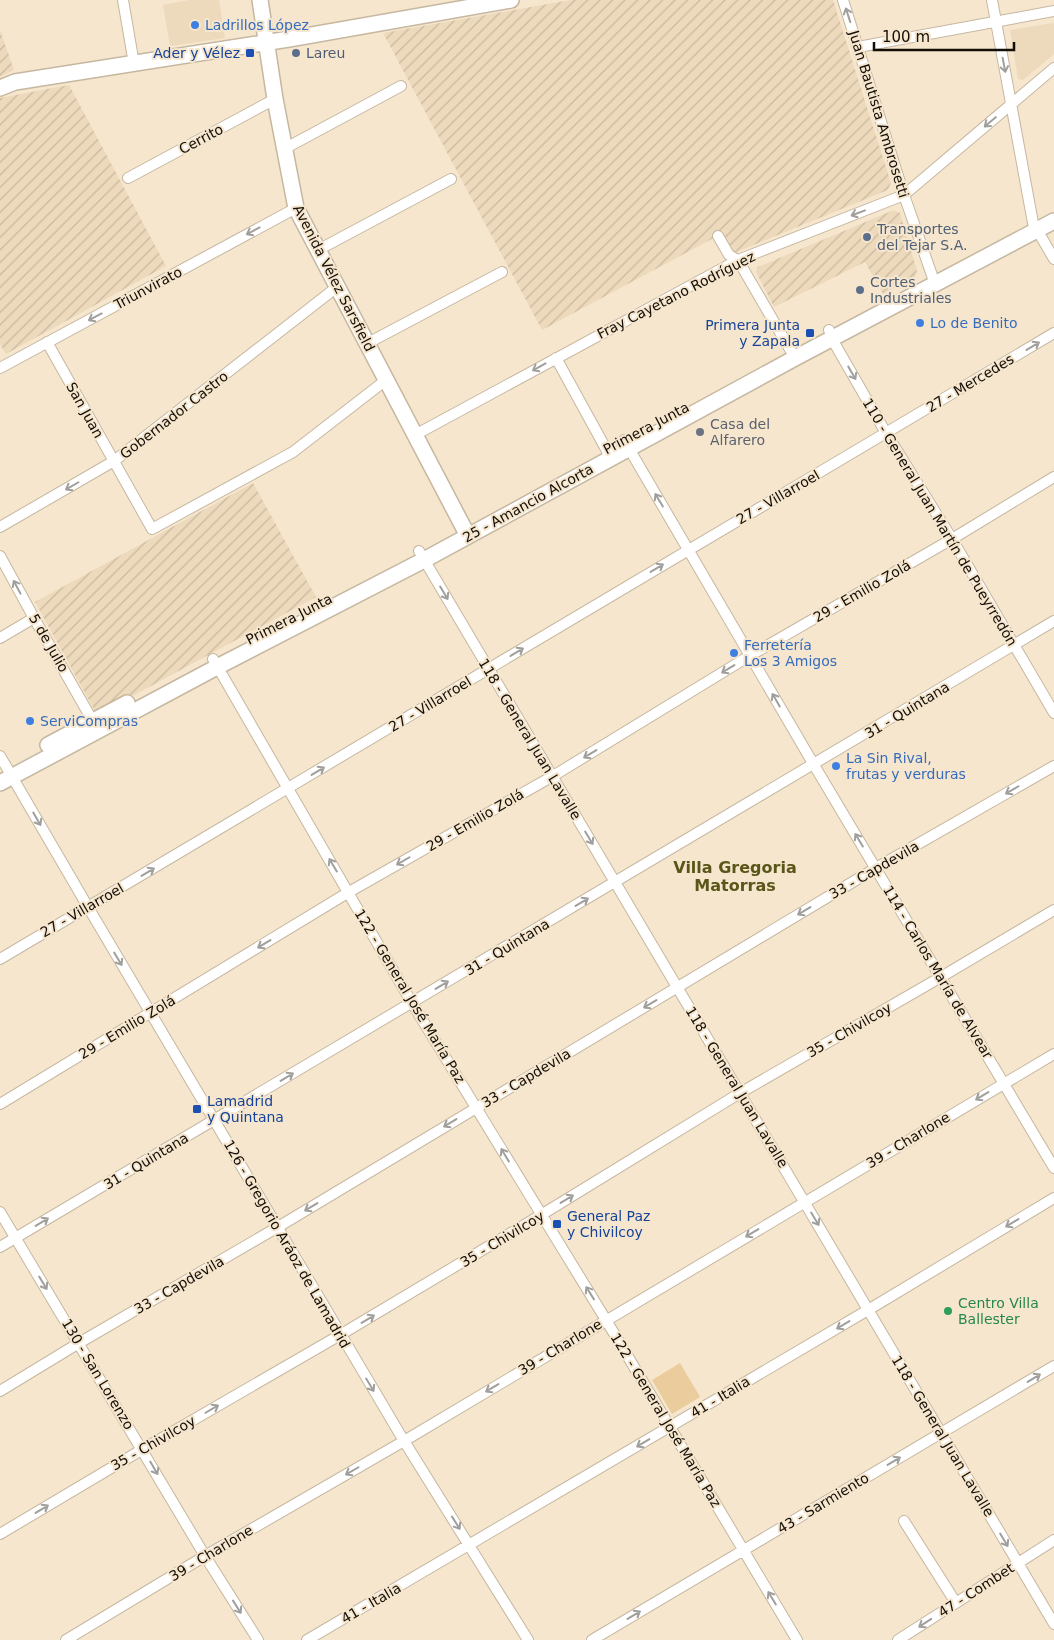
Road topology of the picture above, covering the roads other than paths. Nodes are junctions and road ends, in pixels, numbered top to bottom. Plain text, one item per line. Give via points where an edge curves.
1 (123, 0) edge
2 (260, 0) edge
3 (511, 0) edge
4 (843, 0) edge
5 (992, 0) edge
6 (1054, 11) edge
7 (996, 21) junction
8 (266, 43) junction
9 (858, 47) junction
10 (134, 64) junction
11 (1054, 68) edge
12 (401, 86) dead end
13 (0, 88) edge
14 (275, 100) junction
15 (1012, 104) junction
16 (284, 149) junction
17 (128, 178) dead end
18 (452, 179) dead end
19 (904, 195) junction
20 (296, 208) junction
21 (1054, 212) edge
22 (1054, 220) edge
23 (1035, 226) junction
24 (718, 236) dead end
25 (318, 250) junction
26 (1054, 259) edge
27 (738, 260) junction
28 (502, 272) dead end
29 (933, 280) junction
30 (337, 287) junction
31 (1054, 333) edge
32 (830, 335) junction
33 (47, 342) junction
34 (368, 343) junction
35 (792, 354) junction
36 (556, 358) junction
37 (0, 368) edge
38 (386, 380) junction
39 (886, 433) junction
40 (415, 435) junction
41 (627, 444) junction
42 (608, 454) junction
43 (114, 461) junction
44 (1054, 477) edge
45 (0, 528) edge
46 (466, 532) junction
47 (952, 539) junction
48 (688, 550) junction
49 (422, 555) junction
50 (0, 556) edge
51 (34, 618) junction
52 (1054, 622) edge
53 (0, 638) edge
54 (1014, 646) junction
55 (751, 655) junction
56 (215, 663) junction
57 (489, 669) junction
58 (1054, 713) edge
59 (96, 725) junction
60 (814, 765) junction
61 (1054, 766) edge
62 (4, 771) edge
63 (553, 776) junction
64 (288, 789) junction
65 (876, 868) junction
66 (615, 882) junction
67 (349, 892) junction
68 (88, 908) junction
69 (1054, 910) edge
70 (0, 958) edge
71 (941, 977) junction
72 (678, 988) junction
73 (412, 1003) junction
74 (150, 1013) junction
75 (1054, 1054) edge
76 (1004, 1083) junction
77 (740, 1093) junction
78 (0, 1104) edge
79 (477, 1107) junction
80 (214, 1120) junction
81 (1054, 1168) edge
82 (1054, 1198) edge
83 (804, 1201) junction
84 (0, 1212) edge
85 (541, 1215) junction
86 (278, 1227) junction
87 (16, 1238) junction
88 (0, 1247) edge
89 (868, 1310) junction
90 (606, 1320) junction
91 (340, 1335) junction
92 (79, 1343) junction
93 (1054, 1366) edge
94 (0, 1391) edge
95 (669, 1427) junction
96 (941, 1433) junction
97 (404, 1441) junction
98 (143, 1449) junction
99 (904, 1521) dead end
100 (0, 1534) edge
101 (1054, 1540) edge
102 (470, 1545) junction
103 (744, 1550) junction
104 (205, 1556) junction
105 (1018, 1562) junction
106 (956, 1603) junction
107 (1054, 1624) edge
108 (66, 1640) edge
109 (258, 1640) edge
110 (307, 1640) edge
111 (528, 1640) edge
112 (592, 1640) edge
113 (797, 1640) edge
114 (898, 1640) edge

1 - 10 street
2 - 8 main road, Avenida Vélez Sarsfield
3 - 8 main road
9 -> 4 street, Juan Bautista Ambrosetti
5 - 7 street
6 - 7 street
7 - 9 street
7 -> 15 street
8 - 10 main road
8 - 14 main road, Avenida Vélez Sarsfield
9 - 19 street, Juan Bautista Ambrosetti
10 - 13 main road via 15,82
11 - 15 street, Fray Cayetano Rodríguez
12 - 16 street
14 - 16 main road, Avenida Vélez Sarsfield
14 - 17 street, Cerrito
15 -> 19 street, Fray Cayetano Rodríguez
15 - 23 street
16 - 20 main road, Avenida Vélez Sarsfield
18 - 25 street
19 -> 27 street, Fray Cayetano Rodríguez
19 - 29 street, Juan Bautista Ambrosetti
20 - 25 main road, Avenida Vélez Sarsfield
20 -> 33 street, Triunvirato
21 - 23 main road, Primera Junta
22 - 23 main road
23 - 26 street
23 - 29 main road, Primera Junta
24 - 27 street via 729,256
25 - 30 main road, Avenida Vélez Sarsfield
27 - 35 street
27 - 36 street, Fray Cayetano Rodríguez
28 - 34 street
29 - 32 main road, Primera Junta
30 - 34 main road, Avenida Vélez Sarsfield
30 - 43 street, Gobernador Castro
39 -> 31 street, 27 - Mercedes
32 - 35 main road, Primera Junta
32 -> 39 street, 110 - General Juan Martín de Pueyrredón
33 - 37 street, Triunvirato
33 - 43 street, San Juan
34 - 38 main road, Avenida Vélez Sarsfield
35 - 41 main road, Primera Junta
36 -> 40 street, Fray Cayetano Rodríguez
36 - 42 street
38 - 40 main road, Avenida Vélez Sarsfield
38 - 43 street, San Juan via 293,452 152,530
39 - 47 street, 110 - General Juan Martín de Pueyrredón
39 - 48 street, 27 - Villarroel
40 - 46 main road, Avenida Vélez Sarsfield
41 - 42 main road, Primera Junta
48 -> 41 street, 114 - Carlos María de Alvear
42 - 46 main road, Primera Junta
43 -> 45 street, Gobernador Castro
44 - 47 street, 29 - Emilio Zolá
46 - 49 main road, Primera Junta
47 - 54 street, 110 - General Juan Martín de Pueyrredón
47 - 55 street, 29 - Emilio Zolá
48 - 55 street, 114 - Carlos María de Alvear
57 -> 48 street, 27 - Villarroel
49 - 56 main road, Primera Junta
49 -> 57 street, 118 - General Juan Lavalle
51 -> 50 street, 5 de Julio
51 - 53 street
51 - 59 street, 5 de Julio
52 - 54 street, 31 - Quintana
54 - 58 street, 110 - General Juan Martín de Pueyrredón
54 - 60 street, 31 - Quintana
60 -> 55 street, 114 - Carlos María de Alvear
55 -> 63 street, 29 - Emilio Zolá
56 - 59 main road, Primera Junta
56 - 64 street, 122 - General José María Paz
57 - 63 street, 118 - General Juan Lavalle
64 -> 57 street, 27 - Villarroel
59 - 62 main road, Primera Junta
65 -> 60 street, 114 - Carlos María de Alvear
60 - 66 street, 31 - Quintana
61 -> 65 street, 33 - Capdevila
62 -> 68 street, 126 - Gregorio Aráoz de Lamadrid
63 -> 66 street, 118 - General Juan Lavalle
63 -> 67 street, 29 - Emilio Zolá
67 -> 64 street, 122 - General José María Paz
68 -> 64 street, 27 - Villarroel
65 - 71 street, 114 - Carlos María de Alvear
65 -> 72 street, 33 - Capdevila
66 - 72 street, 118 - General Juan Lavalle
73 -> 66 street, 31 - Quintana
67 - 73 street, 122 - General José María Paz
67 -> 74 street, 29 - Emilio Zolá
68 - 70 street, 27 - Villarroel
68 -> 74 street, 126 - Gregorio Aráoz de Lamadrid
69 - 71 street, 35 - Chivilcoy
71 - 76 street, 114 - Carlos María de Alvear
71 - 77 street, 35 - Chivilcoy
72 - 77 street, 118 - General Juan Lavalle
72 -> 79 street, 33 - Capdevila
73 - 79 street, 122 - General José María Paz
80 -> 73 street, 31 - Quintana
74 - 78 street, 29 - Emilio Zolá
74 - 80 street, 126 - Gregorio Aráoz de Lamadrid
75 - 76 street, 39 - Charlone
76 - 81 street, 114 - Carlos María de Alvear
76 -> 83 street, 39 - Charlone
77 - 83 street, 118 - General Juan Lavalle
85 -> 77 street, 35 - Chivilcoy
85 -> 79 street, 122 - General José María Paz
79 -> 86 street, 33 - Capdevila
80 - 86 street, 126 - Gregorio Aráoz de Lamadrid
87 -> 80 street, 31 - Quintana
82 -> 89 street, 41 - Italia
83 -> 89 street, 118 - General Juan Lavalle
83 -> 90 street, 39 - Charlone
84 - 87 street, 130 - San Lorenzo
90 -> 85 street, 122 - General José María Paz
91 -> 85 street, 35 - Chivilcoy
86 - 91 street, 126 - Gregorio Aráoz de Lamadrid
86 - 92 street, 33 - Capdevila
87 - 88 street, 31 - Quintana
87 -> 92 street, 130 - San Lorenzo
89 -> 95 street, 41 - Italia
89 - 96 street, 118 - General Juan Lavalle
90 - 95 street, 122 - General José María Paz
90 -> 97 street, 39 - Charlone
91 -> 97 street, 126 - Gregorio Aráoz de Lamadrid
98 -> 91 street, 35 - Chivilcoy
92 - 94 street, 33 - Capdevila
92 - 98 street, 130 - San Lorenzo
96 -> 93 street, 43 - Sarmiento
95 -> 102 street, 41 - Italia
95 - 103 street, 122 - General José María Paz
103 -> 96 street, 43 - Sarmiento
96 -> 105 street, 118 - General Juan Lavalle
97 -> 102 street, 126 - Gregorio Aráoz de Lamadrid
97 -> 104 street, 39 - Charlone
100 -> 98 street, 35 - Chivilcoy
98 -> 104 street, 130 - San Lorenzo
99 - 106 street
101 - 105 street, 47 - Combet
102 - 110 street, 41 - Italia
102 - 111 street, 126 - Gregorio Aráoz de Lamadrid
112 -> 103 street, 43 - Sarmiento
113 -> 103 street, 122 - General José María Paz
104 - 108 street, 39 - Charlone
104 -> 109 street, 130 - San Lorenzo
105 - 106 street, 47 - Combet
105 - 107 street, 118 - General Juan Lavalle
106 -> 114 street, 47 - Combet

